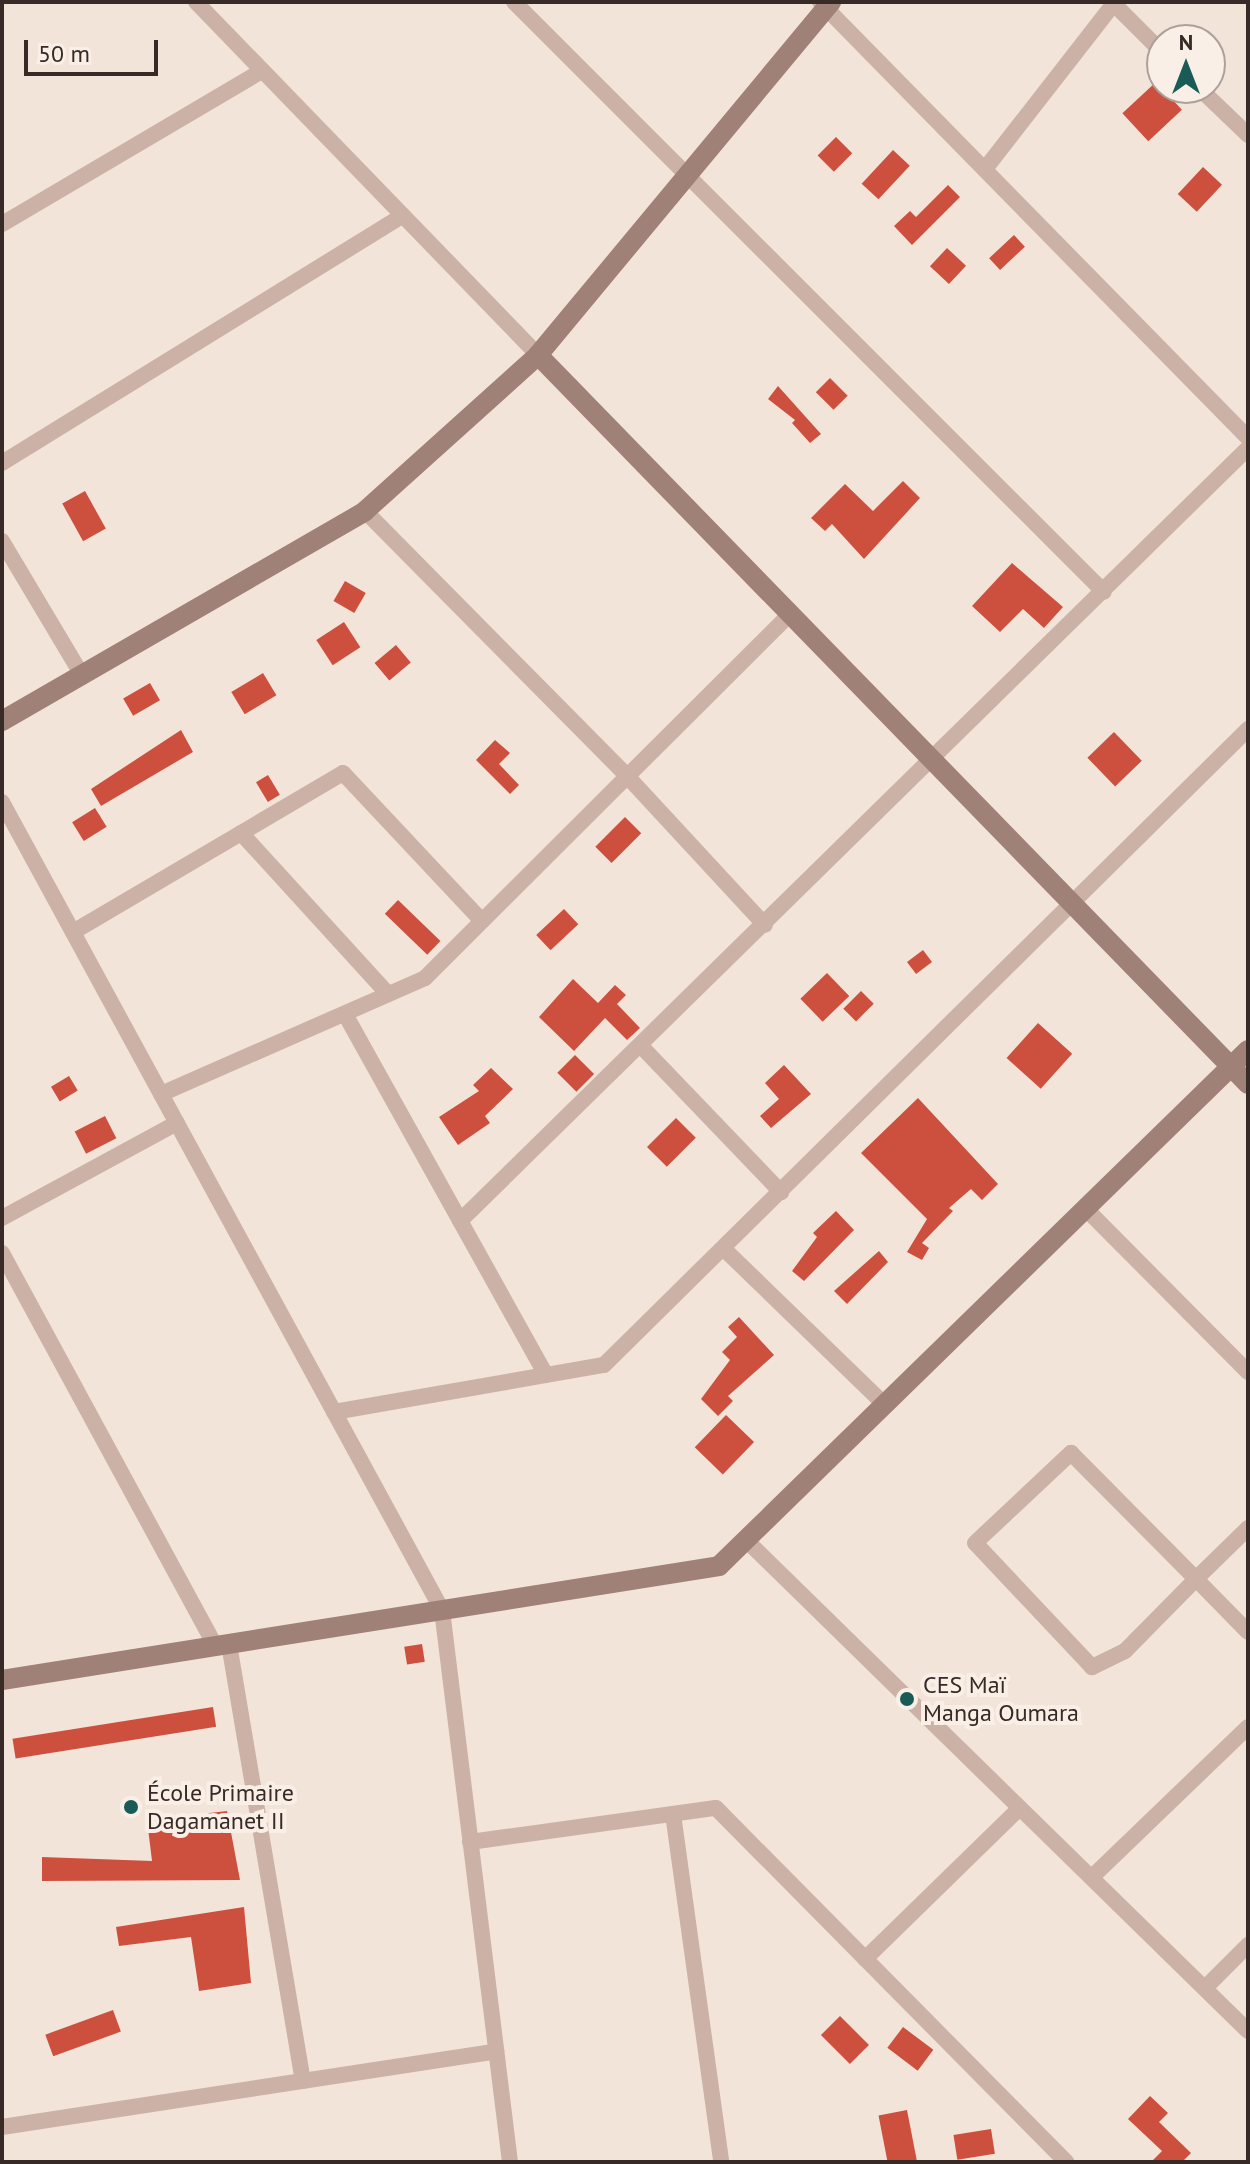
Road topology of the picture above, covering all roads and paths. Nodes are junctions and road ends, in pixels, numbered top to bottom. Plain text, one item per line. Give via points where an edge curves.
1 (196, 2) edge
2 (514, 2) edge
3 (1114, 3) edge
4 (826, 4) edge
5 (1146, 36) edge
6 (262, 71) junction
7 (1216, 104) edge
8 (1248, 135) edge
9 (985, 169) junction
10 (687, 175) junction
11 (403, 215) junction
12 (2, 224) edge
13 (538, 355) junction
14 (1248, 438) edge
15 (1248, 448) edge
16 (2, 463) edge
17 (365, 511) junction
18 (2, 541) edge
19 (1104, 592) junction
20 (790, 614) junction
21 (82, 675) junction
22 (2, 721) edge
23 (1248, 729) edge
24 (934, 761) junction
25 (627, 776) junction
26 (2, 802) edge
27 (241, 833) junction
28 (1073, 905) junction
29 (482, 921) junction
30 (765, 925) junction
31 (73, 932) junction
32 (388, 994) junction
33 (345, 1014) junction
34 (640, 1045) junction
35 (1248, 1050) edge
36 (1231, 1067) junction
37 (1248, 1084) edge
38 (161, 1094) junction
39 (177, 1123) junction
40 (781, 1192) junction
41 (1086, 1209) junction
42 (2, 1218) edge
43 (460, 1221) junction
44 (723, 1248) junction
45 (2, 1253) edge
46 (1248, 1372) edge
47 (546, 1375) junction
48 (885, 1405) junction
49 (334, 1412) junction
50 (1248, 1528) edge
51 (746, 1540) junction
52 (1196, 1579) junction
53 (442, 1610) junction
54 (1248, 1632) edge
55 (222, 1645) junction
56 (2, 1680) edge
57 (1248, 1727) edge
58 (1020, 1808) junction
59 (673, 1814) junction
60 (470, 1842) junction
61 (1092, 1877) junction
62 (1248, 1945) edge
63 (865, 1959) junction
64 (1205, 1988) junction
65 (1248, 2031) edge
66 (496, 2051) junction
67 (303, 2081) junction
68 (2, 2127) edge
69 (510, 2162) edge
70 (721, 2162) edge
71 (1066, 2162) edge

1 - 6 street
2 - 10 street
3 - 5 street
3 - 9 street
4 - 9 street
4 - 10 street
6 - 11 street
6 - 12 street
7 - 8 street
9 - 14 street
10 - 13 street
10 - 19 street
11 - 13 street
11 - 16 street
13 - 17 street
13 - 20 street
15 - 19 street
17 - 21 street
17 - 25 street
18 - 21 street
19 - 24 street
20 - 24 street
20 - 25 street
21 - 22 street
23 - 28 street
24 - 28 street
24 - 30 street
25 - 29 street
25 - 30 street
26 - 31 street
27 - 29 street via 343,773
27 - 31 street
27 - 32 street
28 - 36 street
28 - 40 street
29 - 32 street via 425,978
30 - 34 street
31 - 38 street
32 - 33 street
33 - 38 street
33 - 43 street
34 - 40 street
34 - 43 street
35 - 36 street
36 - 37 street
36 - 41 street
38 - 39 street
39 - 42 street
39 - 49 street
40 - 44 street
41 - 46 street
41 - 48 street
43 - 47 street
44 - 47 street via 604,1365
44 - 48 street
45 - 55 street
47 - 49 street
48 - 51 street
49 - 53 street
50 - 52 street
51 - 53 street via 719,1566
51 - 58 street
52 - 52 street via 1125,1651 1092,1667 975,1543 1071,1453
52 - 54 street
53 - 55 street
53 - 60 street
55 - 56 street
55 - 67 street
57 - 61 street
58 - 61 street
58 - 63 street
59 - 60 street
59 - 63 street via 716,1808
59 - 70 street
60 - 66 street
61 - 64 street
62 - 64 street
63 - 71 street
64 - 65 street
66 - 67 street
66 - 69 street
67 - 68 street

